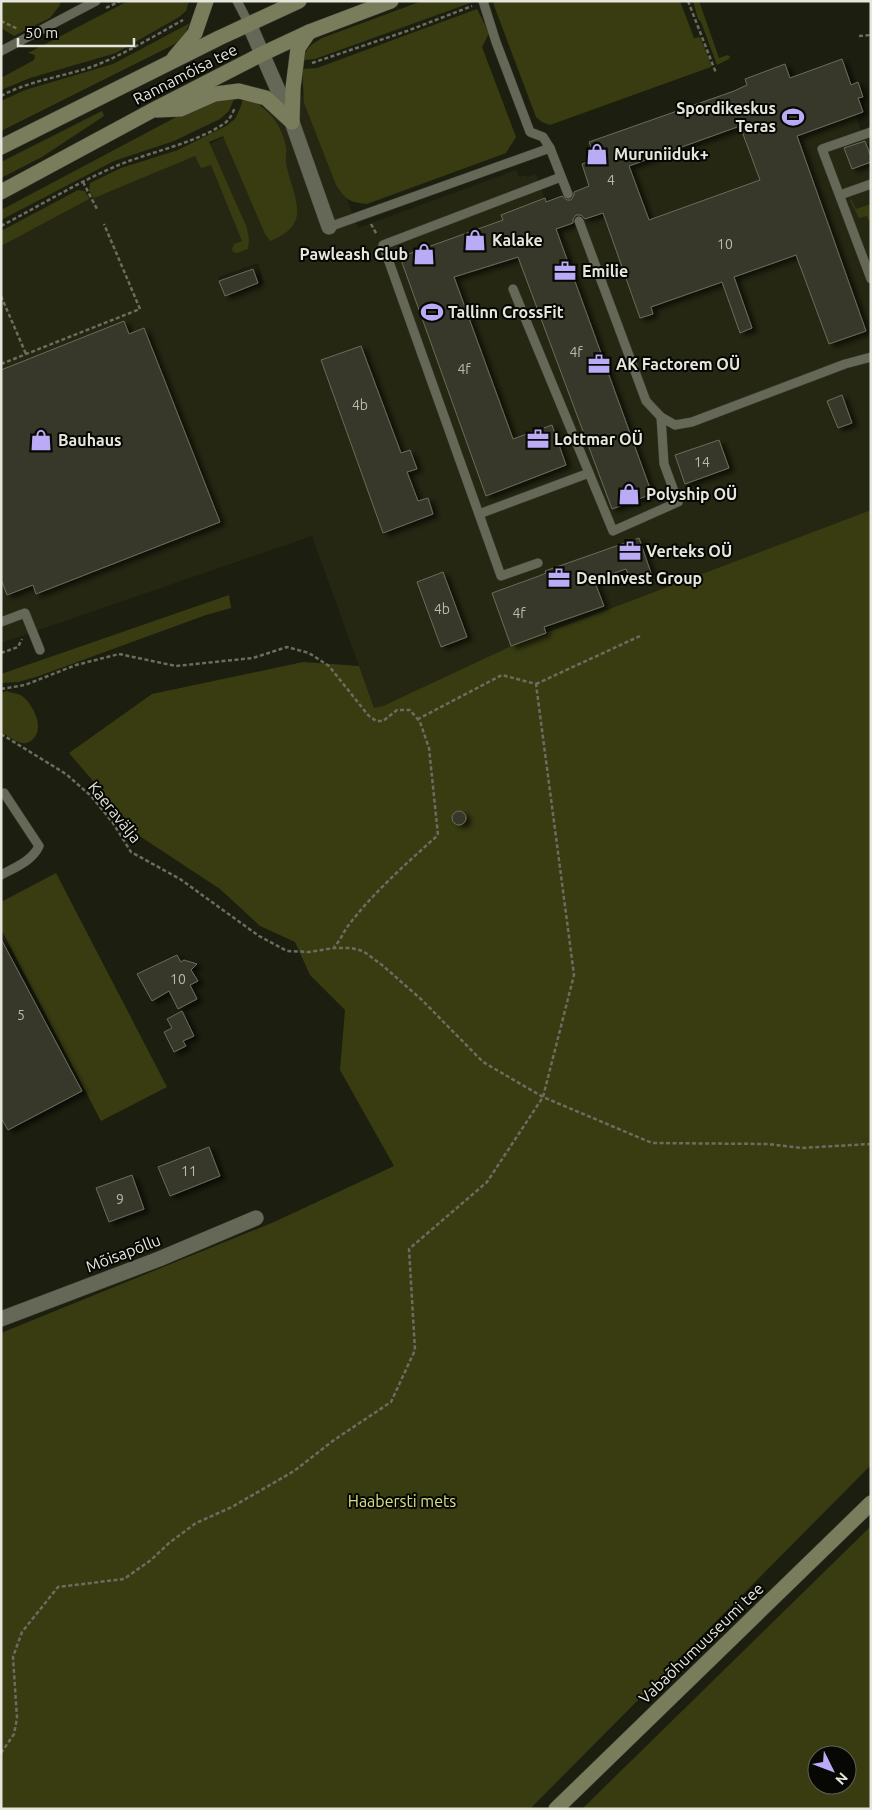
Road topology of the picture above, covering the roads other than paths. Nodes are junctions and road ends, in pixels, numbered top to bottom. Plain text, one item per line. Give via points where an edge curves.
1 (96, 1) edge
2 (206, 1) edge
3 (237, 1) edge
4 (298, 1) edge
5 (392, 1) edge
6 (484, 1) edge
7 (249, 24) junction
8 (308, 32) junction
9 (1, 50) edge
10 (262, 54) junction
11 (169, 63) junction
12 (153, 110) junction
13 (292, 122) junction
14 (871, 132) edge
15 (1, 147) edge
16 (550, 148) junction
17 (561, 177) junction
18 (871, 184) edge
19 (1, 192) edge
20 (568, 194) dead end
21 (840, 195) junction
22 (579, 221) dead end
23 (329, 227) joint
24 (871, 279) edge
25 (513, 289) dead end
26 (871, 357) edge
27 (661, 417) junction
28 (589, 473) junction
29 (479, 514) junction
30 (538, 564) dead end
31 (1, 622) edge
32 (40, 650) dead end
33 (4, 793) dead end
34 (1, 875) edge
35 (256, 1218) dead end
36 (1, 1319) edge
37 (871, 1503) edge
38 (556, 1809) edge

1 - 9 lane
2 - 11 main road via 195,33
3 - 7 lane
4 - 7 main road, Rannamõisa tee
5 - 8 main road, Rannamõisa tee
6 - 16 lane via 530,132 543,137
7 - 10 street
7 - 11 main road, Rannamõisa tee
8 - 10 main road, Rannamõisa tee
8 - 13 main road via 298,48
10 - 12 main road, Rannamõisa tee
10 - 13 street
11 - 15 main road, Rannamõisa tee
12 - 13 main road via 180,109 215,94 239,91 266,98
12 - 19 main road, Rannamõisa tee
13 - 23 street
14 - 21 lane via 822,149
16 - 17 lane
16 - 23 lane
17 - 20 lane
17 - 29 lane via 383,245
18 - 21 lane
21 - 24 lane
22 - 27 lane via 646,400
25 - 28 lane
26 - 27 lane via 692,422 675,425
27 - 28 lane via 664,464 678,502 613,530
28 - 29 lane
29 - 30 lane via 501,576
31 - 32 lane via 25,613
33 - 34 lane via 39,846 35,855
35 - 36 street, Mõisapõllu
37 - 38 main road, Vabaõhumuuseumi tee

